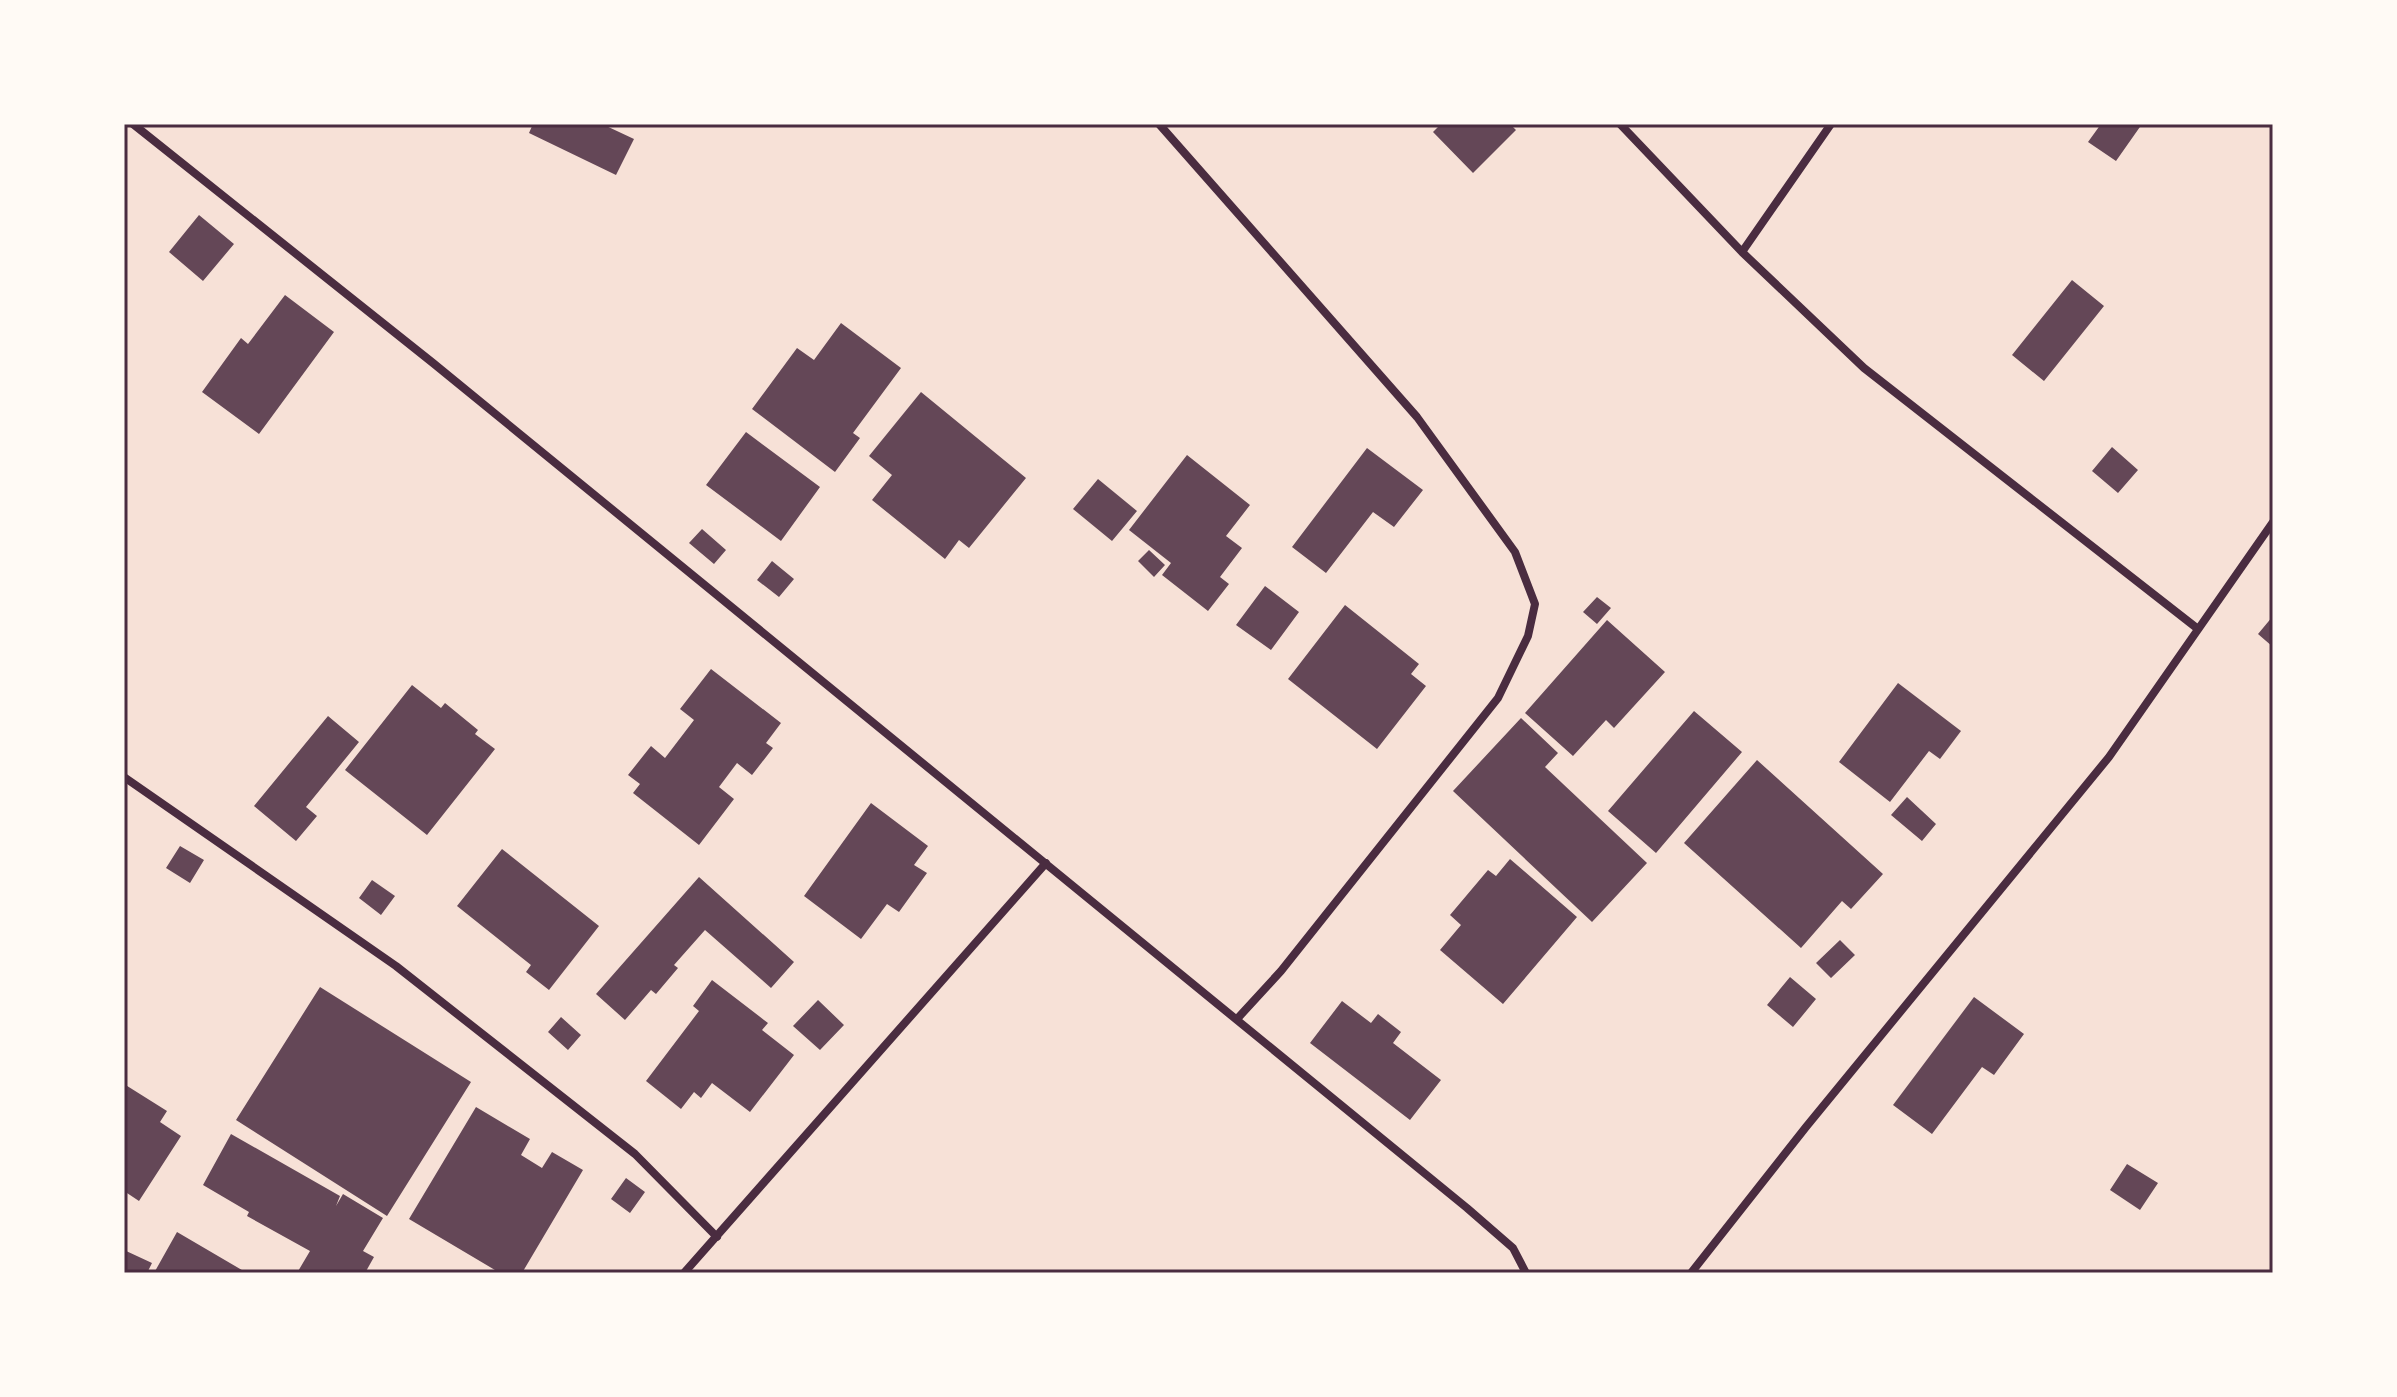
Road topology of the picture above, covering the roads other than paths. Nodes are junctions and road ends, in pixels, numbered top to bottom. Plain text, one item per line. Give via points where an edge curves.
1 (133, 124) edge
2 (1159, 124) edge
3 (1620, 124) edge
4 (1831, 124) edge
5 (1742, 252) junction
6 (2273, 522) edge
7 (2198, 629) junction
8 (124, 777) edge
9 (1046, 863) junction
10 (1237, 1019) junction
11 (717, 1237) junction
12 (684, 1273) edge
13 (1526, 1273) edge
14 (1691, 1273) edge

1 - 9 street
2 - 10 street via 1417,417 1515,552 1535,604 1528,636 1498,698
3 - 5 street
4 - 5 street
5 - 7 street via 1864,368
6 - 7 street
7 - 14 street via 2109,757
8 - 11 street via 396,966 635,1154
9 - 10 street
9 - 11 street
10 - 13 street via 1513,1248
11 - 12 street

